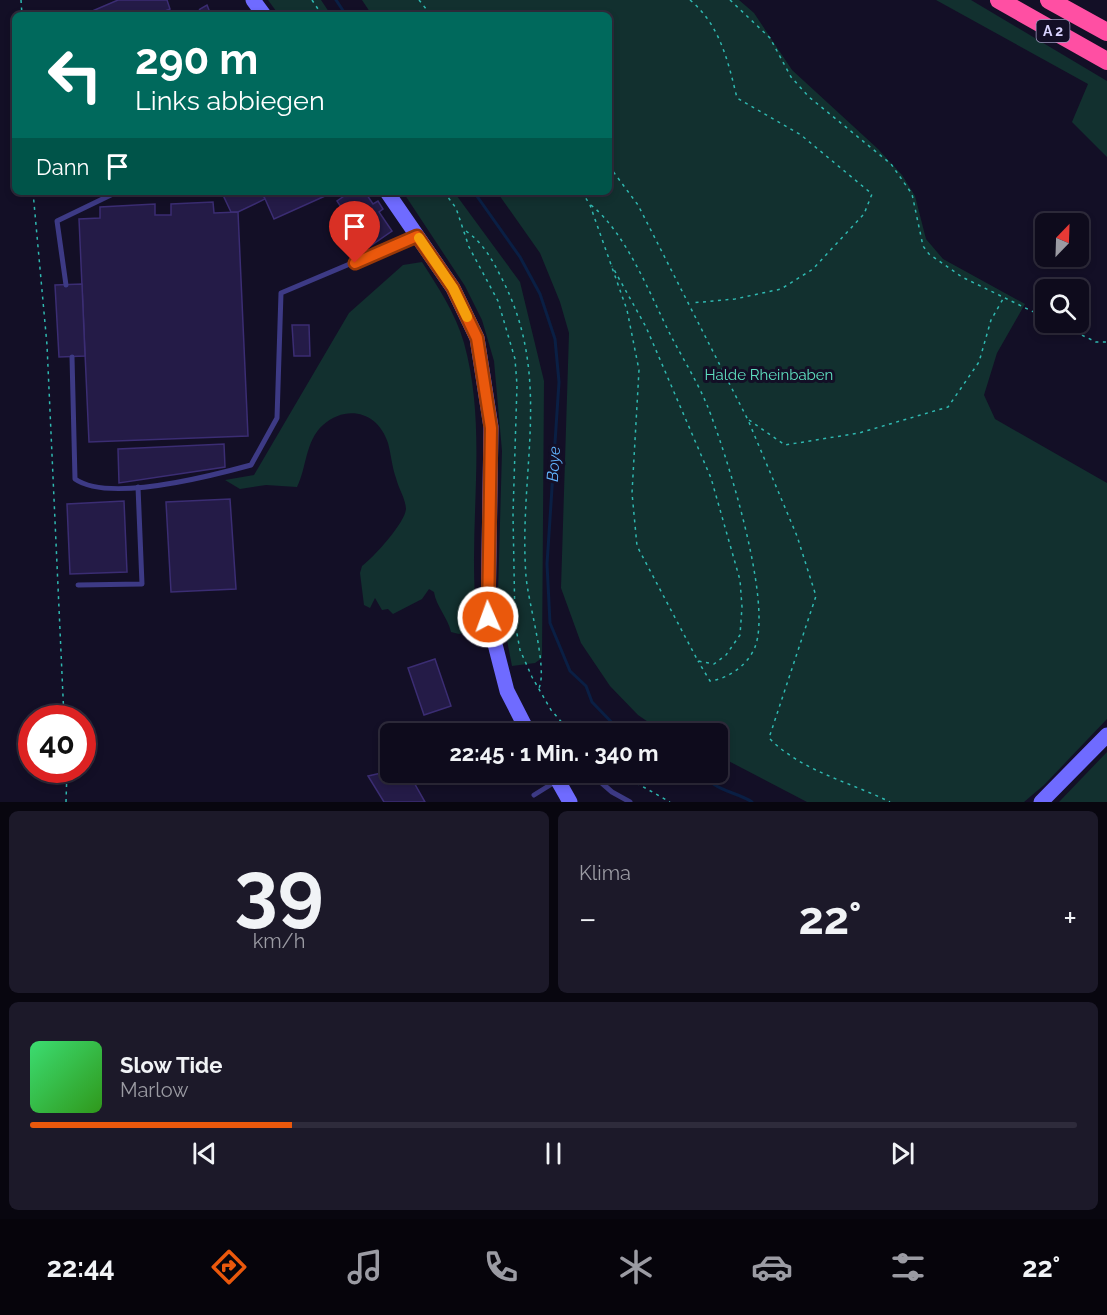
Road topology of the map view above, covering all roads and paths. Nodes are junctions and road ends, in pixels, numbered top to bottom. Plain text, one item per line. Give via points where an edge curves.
1 (419, 0) edge
2 (690, 0) edge
3 (730, 0) edge
4 (999, 0) edge
5 (1049, 0) edge
6 (429, 12) edge
7 (1107, 32) edge
8 (1107, 61) edge
9 (612, 170) edge
10 (33, 195) edge
11 (111, 195) edge
12 (389, 195) edge
13 (446, 195) edge
14 (584, 195) edge
15 (590, 205) junction
16 (464, 229) junction
17 (417, 236) junction
18 (612, 266) junction
19 (66, 285) dead end
20 (1004, 298) junction
21 (690, 303) junction
22 (1035, 313) edge
23 (1078, 333) edge
24 (1107, 342) edge
25 (72, 357) dead end
26 (748, 420) junction
27 (138, 488) junction
28 (78, 585) dead end
29 (698, 661) junction
30 (539, 689) junction
31 (63, 705) edge
32 (524, 723) edge
33 (562, 723) edge
34 (1107, 735) edge
35 (67, 783) edge
36 (550, 783) edge
37 (563, 783) edge
38 (602, 783) edge
39 (636, 783) edge
40 (534, 795) dead end
41 (66, 802) edge
42 (570, 802) edge
43 (630, 802) edge
44 (670, 802) edge
45 (890, 802) edge
46 (1041, 802) edge

1 - 6 path
2 - 21 path via 703,11 726,50 737,98 801,135 872,194 864,214 813,269 781,289
3 - 20 path via 770,38 791,77 808,97 891,164 912,194 923,246 929,254 962,277
4 - 8 highway, A 2
5 - 7 highway, A 2
9 - 21 path via 638,205
10 - 31 path via 47,345
11 - 19 lane via 57,221
12 - 17 street
13 - 16 path
14 - 15 path
15 - 18 path
15 - 29 path via 616,233 707,404 743,516 757,584 755,648 734,674 724,680 710,681
16 - 30 path via 469,247 498,301 515,359 514,623 520,650
16 - 30 path via 489,253 512,297 529,357 526,560 531,615 541,660 543,680
17 - 27 lane via 281,293 277,418 251,465
17 - 32 street via 453,288 477,338 491,428 488,617 507,690
18 - 29 path via 627,310 639,370 632,493 637,546
18 - 29 path via 646,327 711,478 740,580 740,635 714,664
20 - 22 path
20 - 26 path via 991,320 979,362 948,406 859,433 785,445
21 - 26 path
23 - 24 path via 1096,342
25 - 27 lane via 75,479 93,487
26 - 45 path via 797,536 816,596 769,738 820,772
27 - 28 lane via 142,584
30 - 33 path
34 - 46 street
35 - 41 path
36 - 40 lane
37 - 42 street
38 - 43 lane
39 - 44 path

